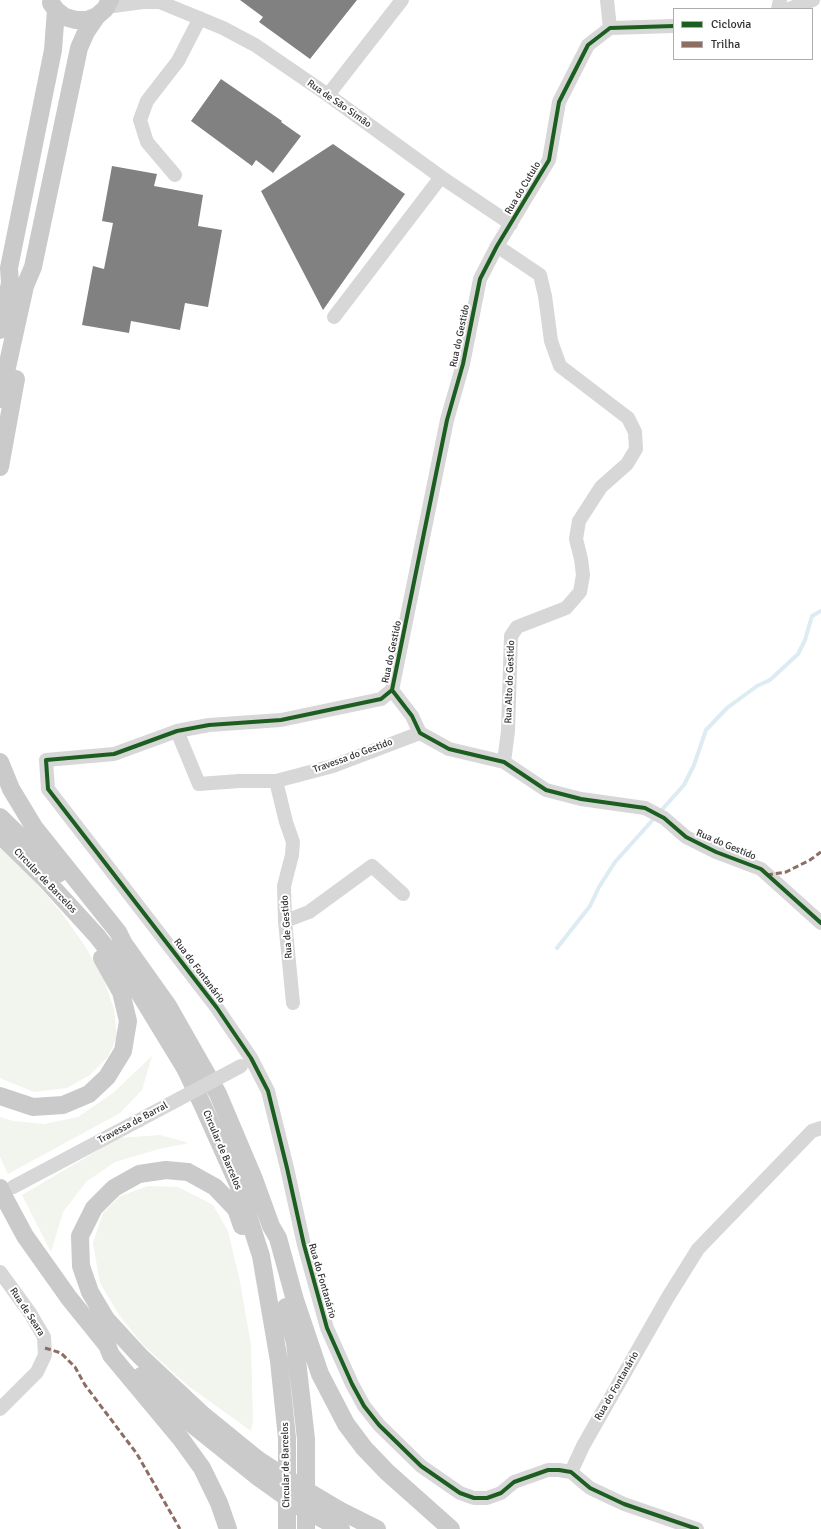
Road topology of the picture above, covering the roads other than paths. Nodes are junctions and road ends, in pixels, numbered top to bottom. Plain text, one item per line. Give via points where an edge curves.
1 (402, 0) edge
2 (607, 0) edge
3 (813, 0) edge
4 (156, 1) edge
5 (53, 5) edge
6 (104, 7) edge
7 (792, 8) edge
8 (200, 18) junction
9 (673, 26) edge
10 (610, 28) junction
11 (328, 95) junction
12 (175, 175) dead end
13 (442, 177) junction
14 (511, 224) junction
15 (496, 246) junction
16 (33, 267) junction
17 (9, 268) junction
18 (0, 288) edge
19 (334, 317) dead end
20 (0, 330) edge
21 (0, 399) edge
22 (0, 467) edge
23 (392, 690) junction
24 (177, 732) junction
25 (420, 733) junction
26 (0, 762) edge
27 (504, 762) junction
28 (276, 782) junction
29 (0, 817) edge
30 (0, 835) edge
31 (403, 894) dead end
32 (285, 921) junction
33 (821, 923) edge
34 (97, 936) junction
35 (124, 944) junction
36 (293, 1003) dead end
37 (246, 1062) junction
38 (0, 1096) edge
39 (821, 1128) edge
40 (4, 1191) edge
41 (271, 1226) junction
42 (263, 1271) junction
43 (0, 1272) edge
44 (107, 1345) junction
45 (0, 1409) edge
46 (571, 1472) junction
47 (228, 1529) edge
48 (287, 1529) edge
49 (306, 1529) edge
50 (341, 1529) edge
51 (377, 1529) edge
52 (451, 1529) edge
53 (697, 1529) edge

1 - 11 street
2 - 10 street
3 - 7 street
4 - 6 street, Rua de São Simão
4 - 8 street, Rua de São Simão
5 - 6 main road via 65,17 76,20 87,20
5 - 17 main road via 52,50
6 - 16 main road via 86,32 79,48
8 - 11 street, Rua de São Simão via 246,40
8 - 12 street via 178,61 146,101 140,120 147,142
9 - 10 street
10 - 14 street, Rua do Cutulo via 588,45 559,102 549,160
11 - 13 street, Rua de São Simão
13 - 14 street, Rua de São Simão
13 - 19 street
14 - 15 street, Rua do Gestido
15 - 23 street, Rua do Gestido via 480,279 463,364 447,420
15 - 27 street, Rua Alto do Gestido via 540,275 551,340 560,366 628,418 635,432 636,449 627,464 601,487 579,521 576,539 583,575 580,592 566,608 517,627 511,636 508,730
16 - 21 main road via 25,286
16 - 22 main road via 33,288
17 - 18 main road
17 - 20 main road via 10,284
23 - 24 street, Rua do Fontanário via 381,698 281,720 209,725
23 - 25 street, Rua do Gestido via 412,716
24 - 28 street, Travessa do Gestido via 200,784
24 - 37 street, Rua do Fontanário via 114,754 46,760 48,789 217,1008
25 - 27 street, Rua do Gestido via 449,749
25 - 28 street, Travessa do Gestido via 333,766
26 - 35 main road via 11,789 34,827 118,932
27 - 33 street, Rua do Gestido via 546,790 582,799 645,808 664,818 686,837 716,852 761,869
28 - 32 street, Rua de Gestido via 292,842 292,855 284,886
29 - 35 main road via 53,868 114,937
30 - 34 main road, Circular de Barcelos
31 - 32 street via 372,866 309,912
32 - 36 street, Rua de Gestido
34 - 38 main road via 100,955 121,992 128,1020 123,1051 107,1077 88,1094 63,1105 33,1108
34 - 42 main road, Circular de Barcelos via 153,1015 185,1068 204,1106 238,1184 261,1256
35 - 41 main road via 168,1006 218,1094
37 - 40 street, Travessa de Barral, bridge
37 - 46 street, Rua do Fontanário via 268,1091 304,1245 327,1328 352,1384 379,1425 421,1466 460,1493 474,1498 487,1498 501,1493 514,1482 548,1470
39 - 46 street, Rua do Fontanário via 812,1132 698,1249 583,1446
40 - 44 main road via 25,1236 69,1298
41 - 49 main road, Circular de Barcelos via 270,1239 295,1343 306,1439
41 - 52 main road via 278,1238 295,1300 320,1374 346,1424 387,1472
42 - 48 main road, Circular de Barcelos via 279,1361 287,1438
42 - 51 main road, bridge via 253,1255 236,1209 215,1187 188,1172 166,1170 139,1174 114,1188 94,1208 80,1236 81,1266 90,1292 106,1319 140,1356 191,1404 257,1458 338,1510
43 - 45 street, Rua de Seara via 44,1337 45,1355 38,1372
44 - 47 main road via 111,1355 202,1468 219,1502
44 - 50 main road, bridge via 117,1350 193,1425 258,1477 297,1505
46 - 53 street via 590,1488 624,1504

